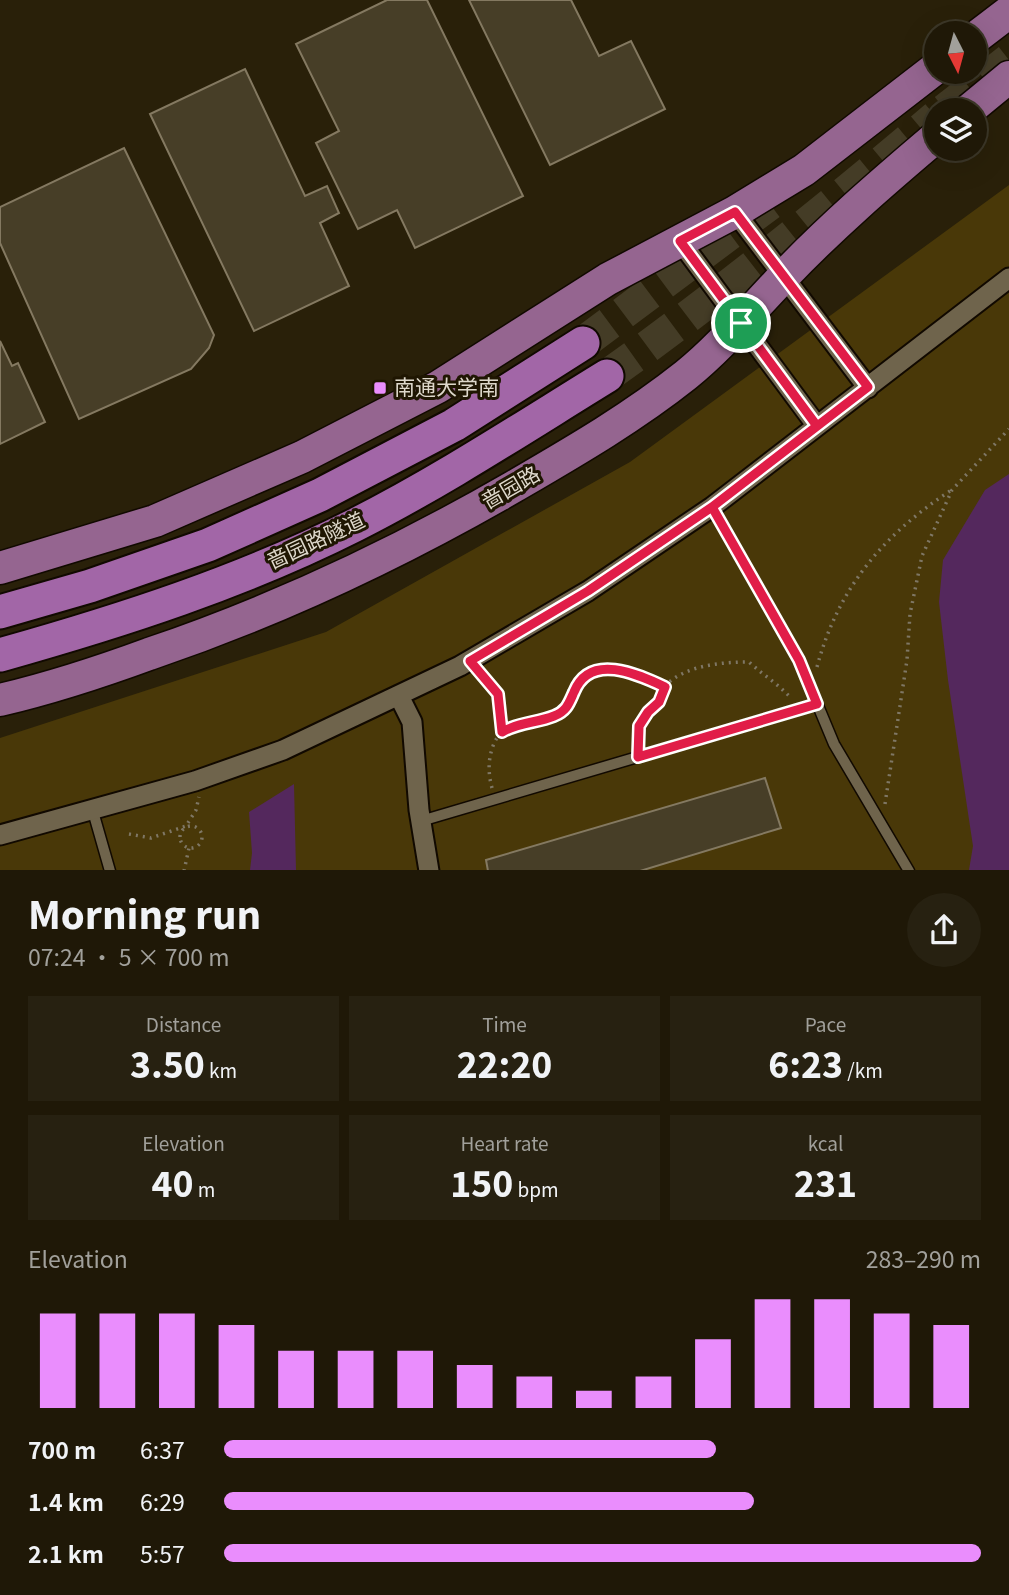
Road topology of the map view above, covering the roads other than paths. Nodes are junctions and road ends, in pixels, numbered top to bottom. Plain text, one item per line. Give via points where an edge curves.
1 (1009, 12) edge
2 (987, 29) edge
3 (924, 77) edge
4 (1009, 77) edge
5 (984, 98) edge
6 (924, 147) edge
7 (735, 212) junction
8 (680, 241) junction
9 (783, 277) junction
10 (1009, 278) edge
11 (741, 323) junction
12 (583, 343) tunnel mouth
13 (607, 376) tunnel mouth
14 (868, 387) junction
15 (817, 426) junction
16 (712, 507) junction
17 (0, 568) edge
18 (0, 612) edge
19 (0, 655) edge
20 (399, 696) junction
21 (0, 700) edge
22 (817, 704) junction
23 (92, 808) junction
24 (421, 821) junction
25 (0, 835) edge
26 (110, 870) edge
27 (429, 870) edge
28 (909, 870) edge

1 - 2 main road
3 - 7 main road via 804,170
4 - 5 main road
6 - 9 main road, 啬园路
7 - 8 main road
7 - 9 street
8 - 11 street
8 - 17 main road via 608,279 438,387 302,457 155,521
9 - 11 main road, 啬园路
9 - 14 street
10 - 14 street
11 - 15 street
11 - 21 main road, 啬园路 via 688,374 614,427 445,527 226,628 52,688
12 - 18 highway, 啬园路隧道 via 454,425 320,495 208,545
13 - 19 highway, 啬园路隧道 via 354,526 220,585 106,625
14 - 15 street
15 - 16 street
16 - 20 street via 588,591 470,661
16 - 22 lane
20 - 23 street via 283,750 195,781
20 - 24 street via 412,722
22 - 24 lane
22 - 28 lane via 834,744
23 - 25 street
23 - 26 lane
24 - 27 street

